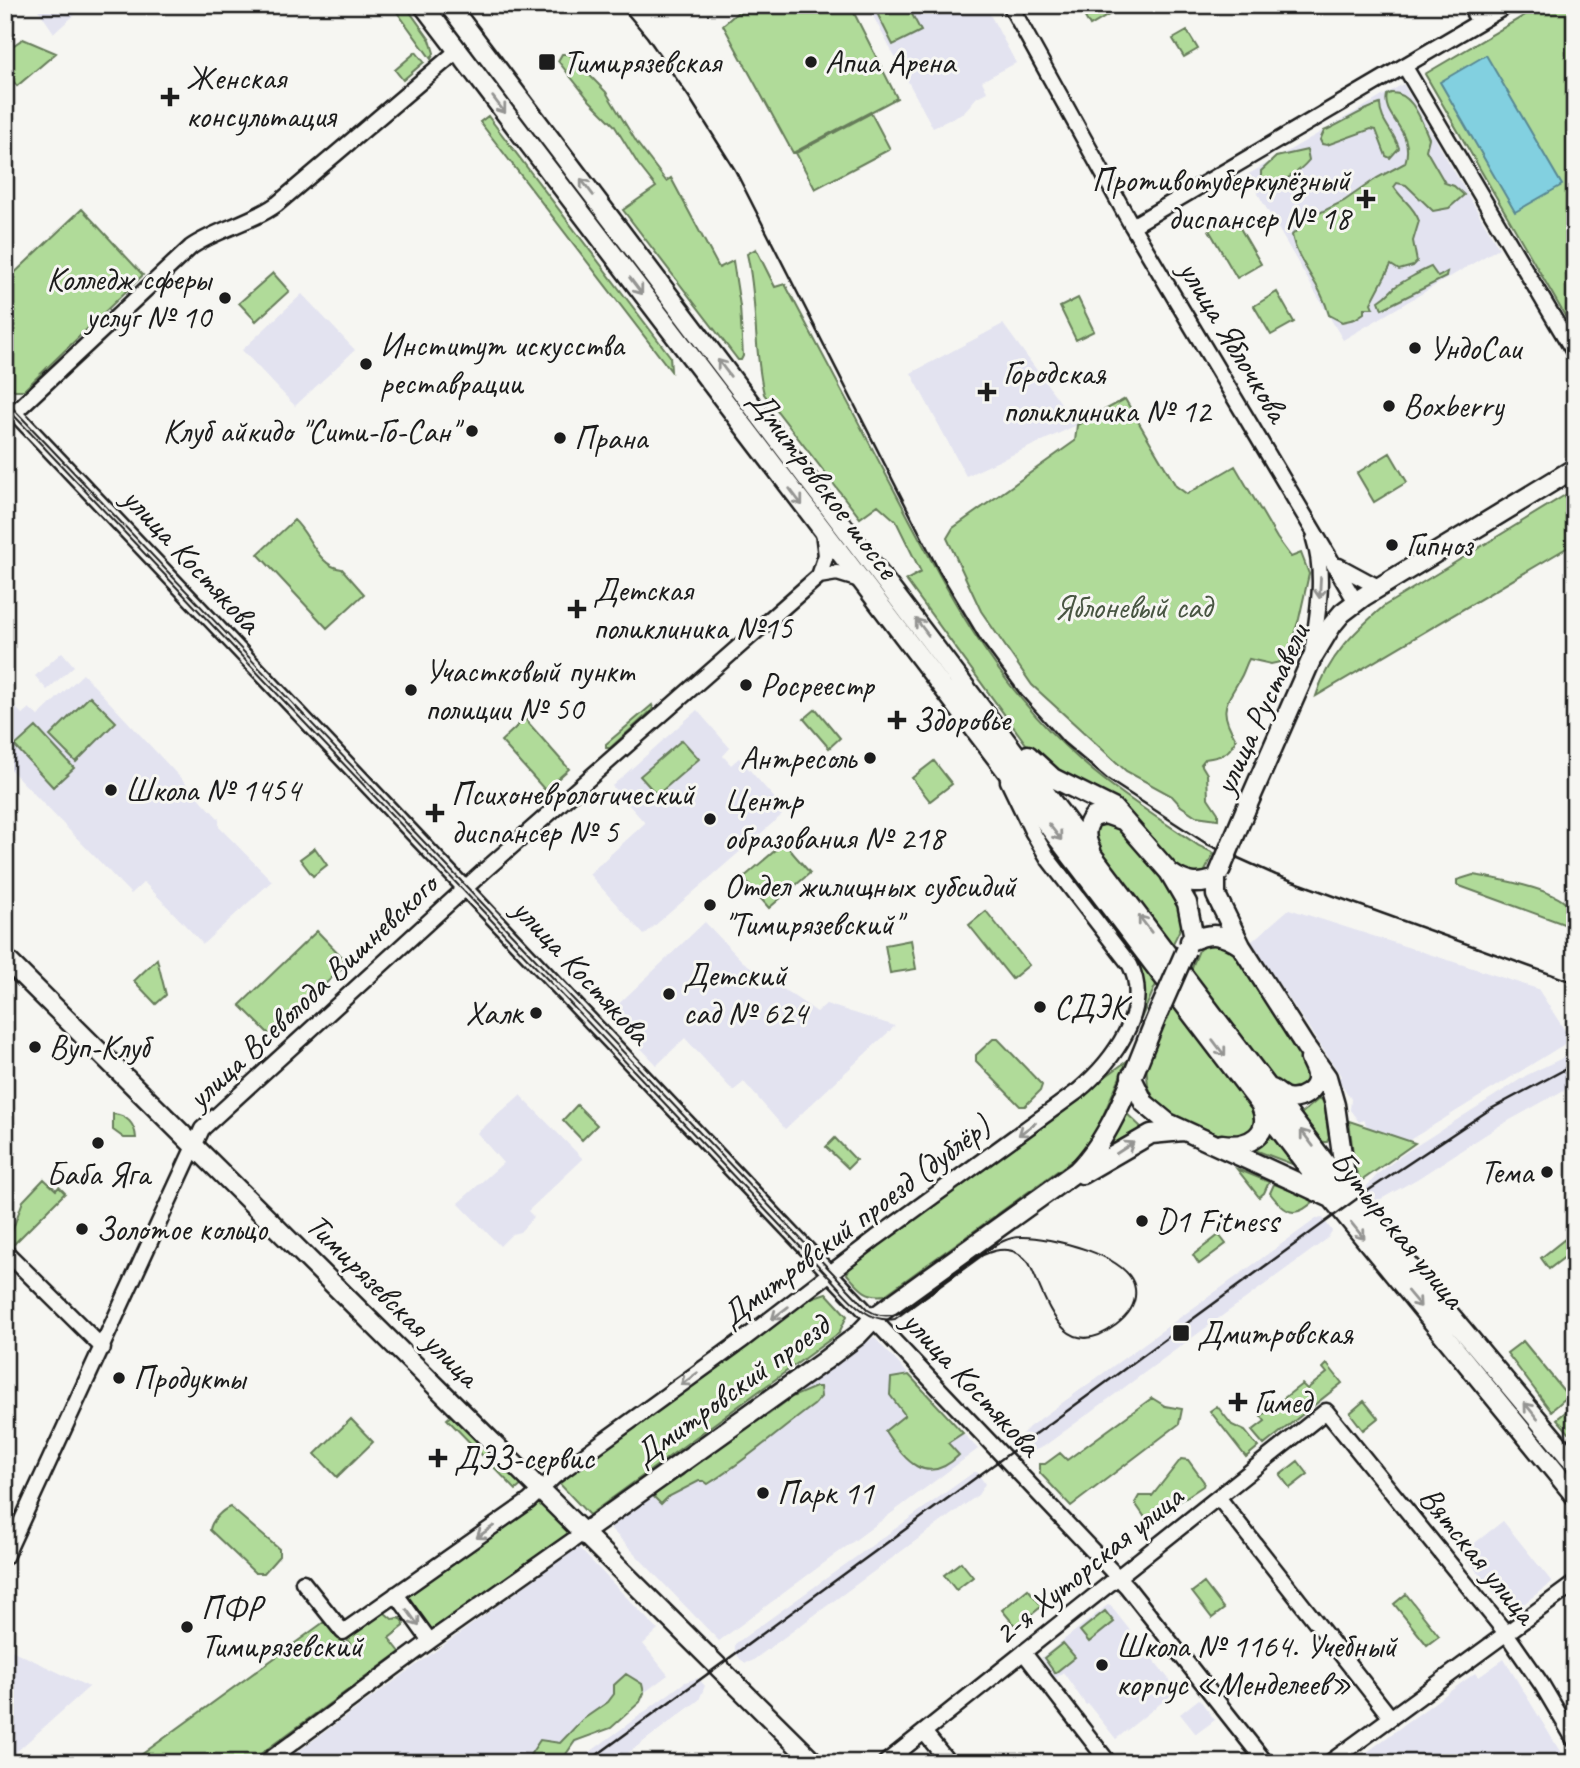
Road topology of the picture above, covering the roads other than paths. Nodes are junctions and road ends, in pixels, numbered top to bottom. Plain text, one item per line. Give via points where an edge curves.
1 (423, 5) edge
2 (449, 5) edge
3 (1010, 5) edge
4 (1469, 5) edge
5 (1508, 5) edge
6 (1479, 22) junction
7 (457, 51) junction
8 (1405, 67) junction
9 (1132, 226) junction
10 (1575, 354) edge
11 (10, 408) edge
12 (1575, 468) edge
13 (1308, 521) junction
14 (847, 529) junction
15 (827, 537) junction
16 (1335, 563) junction
17 (819, 576) junction
18 (860, 580) junction
19 (1378, 587) junction
20 (1356, 602) junction
21 (1312, 658) junction
22 (999, 729) junction
23 (998, 759) junction
24 (1123, 820) junction
25 (1100, 865) junction
26 (1169, 872) junction
27 (1217, 876) junction
28 (464, 889) junction
29 (1190, 941) junction
30 (1241, 946) junction
31 (5, 958) edge
32 (1186, 978) joint
33 (1179, 996) joint
34 (1161, 1007) joint
35 (1305, 1046) junction
36 (1131, 1076) junction
37 (1264, 1093) junction
38 (1185, 1131) junction
39 (1210, 1142) junction
40 (194, 1144) junction
41 (1056, 1186) junction
42 (1341, 1197) junction
43 (5, 1251) edge
44 (830, 1274) junction
45 (873, 1319) junction
46 (103, 1348) junction
47 (1326, 1412) joint
48 (1575, 1464) edge
49 (540, 1490) junction
50 (1575, 1496) edge
51 (1218, 1497) junction
52 (583, 1533) junction
53 (5, 1557) edge
54 (1117, 1578) junction
55 (303, 1582) dead end
56 (1575, 1583) edge
57 (396, 1594) junction
58 (1506, 1633) junction
59 (430, 1641) junction
60 (1024, 1653) junction
61 (1391, 1718) junction
62 (924, 1732) junction
63 (1575, 1741) edge
64 (265, 1763) edge
65 (816, 1763) edge
66 (885, 1763) edge
67 (949, 1763) edge
68 (1109, 1763) edge
69 (1266, 1763) edge
70 (1329, 1763) edge

1 - 7 main road, Дмитровское шоссе
14 -> 2 main road, Дмитровское шоссе
3 - 9 street, улица Яблочкова
4 - 6 street
5 - 6 street
6 - 8 street
7 - 11 street via 277,204 191,247
7 -> 15 main road, Дмитровское шоссе
8 - 9 street
8 - 10 street
9 - 13 street, улица Яблочкова
11 - 28 street, улица Костякова
12 - 19 main road, улица Руставели
13 - 16 street
13 -> 21 street via 1321,586
14 - 15 street via 845,544 837,546
22 -> 14 main road, Дмитровское шоссе
15 - 17 street
15 - 18 main road, Дмитровское шоссе
16 - 19 street
16 - 20 street
17 - 18 street via 837,573
17 - 28 street, улица Всеволода Вишневского
18 - 23 main road, Дмитровское шоссе
19 - 20 main road, улица Руставели
20 - 21 main road, улица Руставели via 1327,631
21 - 27 main road, улица Руставели, bridge
22 - 24 main road via 1053,778 1104,802
22 - 25 main road, Дмитровское шоссе
23 -> 33 main road, Дмитровское шоссе
23 -> 44 street, Дмитровский проезд (дублёр) via 1049,860 1129,965 1138,984 1138,1002 1120,1042 1082,1088
24 - 25 main road via 1105,814 1090,821 1086,834
24 - 26 main road
32 -> 25 main road, Дмитровское шоссе
26 - 27 main road via 1192,884 1204,884
26 - 29 main road via 1187,903
27 - 29 main road, улица Руставели
27 - 30 main road via 1216,895
28 - 40 street, улица Всеволода Вишневского via 205,1125
28 - 44 street, улица Костякова
29 - 30 main road via 1216,933
29 - 34 main road, улица Руставели, bridge
30 - 35 main road
31 - 40 main road, Тимирязевская улица
32 - 37 main road, Бутырская улица
33 -> 37 main road, Бутырская улица
34 - 36 main road, Дмитровский проезд
35 - 37 main road via 1316,1075 1308,1093 1286,1098
35 - 42 main road via 1332,1091
36 - 38 main road via 1150,1110
36 - 41 main road, Дмитровский проезд via 1094,1153
37 - 39 main road via 1264,1124 1255,1138 1236,1146
37 - 42 main road, Бутырская улица
38 - 39 main road
41 -> 38 main road via 1151,1134
39 - 42 main road
40 - 46 street, улица Всеволода Вишневского
40 - 49 main road, Тимирязевская улица
41 - 45 main road, Дмитровский проезд
48 -> 42 main road, Бутырская улица
42 -> 50 main road, Бутырская улица
43 - 46 street
44 - 45 street, улица Костякова
44 -> 49 street, Дмитровский проезд (дублёр)
45 - 52 main road, Дмитровский проезд via 841,1349
45 - 54 street, улица Костякова
46 - 53 street, улица Всеволода Вишневского
47 - 51 street, 2-я Хуторская улица
47 - 58 street, Вятская улица
49 - 52 main road, Тимирязевская улица
49 -> 57 street, Дмитровский проезд (дублёр)
51 - 54 street, 2-я Хуторская улица
51 - 61 street
52 - 59 street, Дмитровский проезд
52 - 65 main road, Тимирязевская улица
54 - 60 street, 2-я Хуторская улица
54 - 69 street, улица Костякова
55 - 57 street, Дмитровский проезд (дублёр) via 343,1632
56 - 58 street
57 -> 59 street
58 - 61 street
58 - 63 street, Вятская улица
59 - 64 street, Дмитровский проезд
60 - 62 street, 2-я Хуторская улица
60 - 68 street
61 - 70 street
62 - 66 street, 2-я Хуторская улица
62 - 67 street

